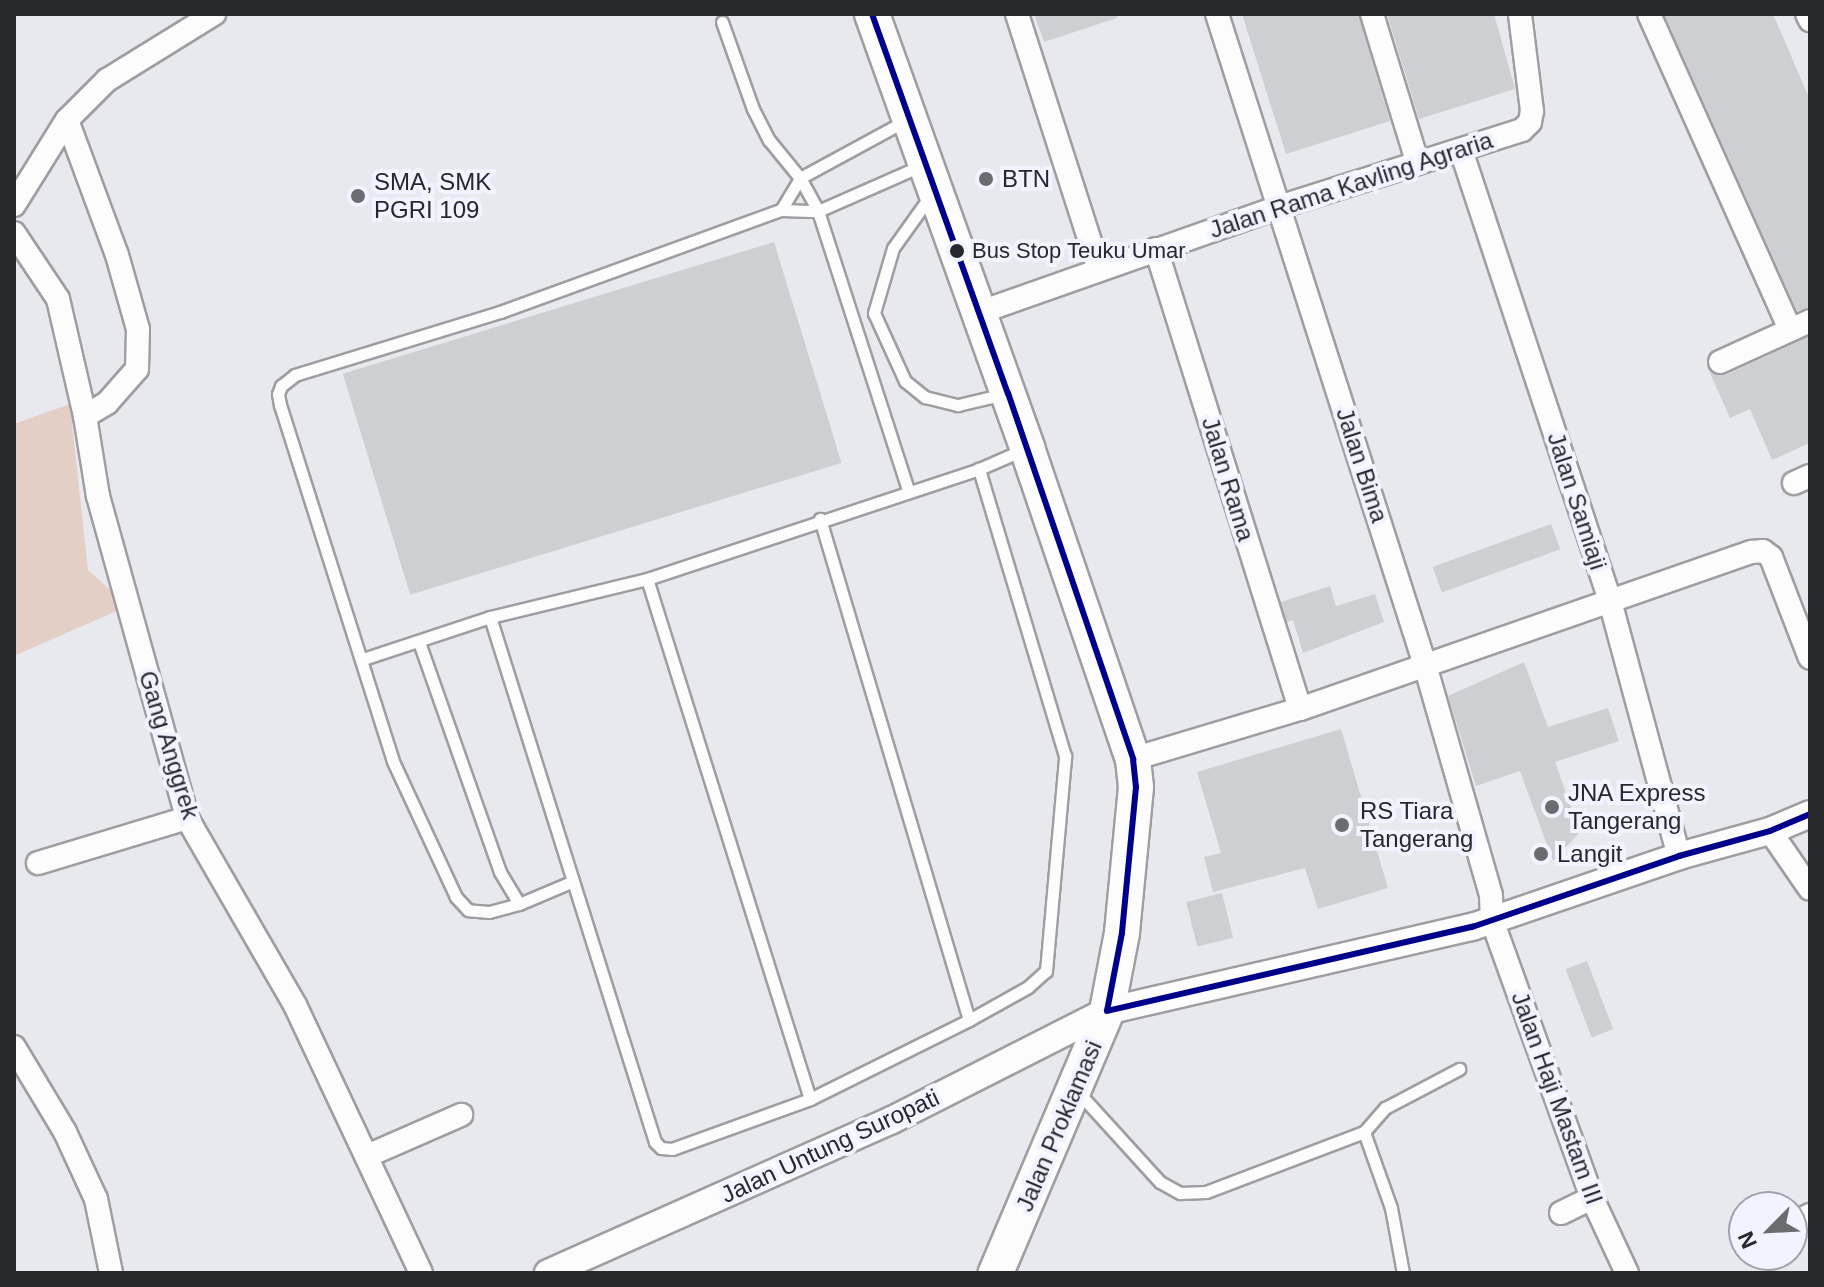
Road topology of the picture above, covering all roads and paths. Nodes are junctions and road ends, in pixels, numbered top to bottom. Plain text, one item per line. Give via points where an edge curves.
1 (214, 14) edge
2 (872, 14) edge
3 (1017, 14) edge
4 (1217, 14) edge
5 (1372, 14) edge
6 (1520, 14) edge
7 (1649, 14) edge
8 (1807, 14) edge
9 (1810, 20) edge
10 (722, 22) dead end
11 (908, 119) junction
12 (67, 120) junction
13 (1461, 150) junction
14 (1417, 161) junction
15 (929, 177) junction
16 (800, 178) junction
17 (14, 205) edge
18 (1279, 207) junction
19 (781, 210) junction
20 (818, 211) junction
21 (14, 233) edge
22 (1156, 249) junction
23 (1099, 269) junction
24 (978, 313) junction
25 (1800, 325) edge
26 (1720, 362) dead end
27 (1008, 393) junction
28 (85, 416) junction
29 (1027, 448) junction
30 (979, 469) junction
31 (908, 490) junction
32 (820, 519) junction
33 (647, 579) junction
34 (1610, 601) junction
35 (490, 617) junction
36 (419, 642) junction
37 (1810, 658) edge
38 (363, 659) junction
39 (1425, 665) junction
40 (1300, 709) junction
41 (1133, 759) junction
42 (1810, 814) edge
43 (187, 818) junction
44 (1770, 831) junction
45 (1679, 856) junction
46 (38, 863) dead end
47 (571, 882) junction
48 (1810, 889) edge
49 (519, 904) junction
50 (1492, 920) junction
51 (1107, 1011) junction
52 (969, 1020) junction
53 (14, 1047) edge
54 (1459, 1069) dead end
55 (1075, 1088) junction
56 (810, 1099) junction
57 (461, 1115) dead end
58 (1364, 1132) junction
59 (367, 1156) junction
60 (1592, 1198) junction
61 (1561, 1213) dead end
62 (111, 1273) edge
63 (421, 1273) edge
64 (548, 1273) edge
65 (996, 1273) edge
66 (1403, 1273) edge
67 (1627, 1273) edge

1 - 12 street via 107,80
2 - 11 main road, Jalan Proklamasi
3 - 23 street
4 - 18 street, Jalan Bima
5 - 14 street
6 - 13 street, Jalan Rama Kavling Agraria via 1530,122 1522,130
7 - 25 street
8 - 9 street
10 - 16 lane via 753,109 769,140
11 - 15 main road, Jalan Proklamasi
11 - 16 lane
12 - 17 street
12 - 28 street via 138,329 137,369 107,403
13 - 14 street, Jalan Rama Kavling Agraria
13 - 34 street, Jalan Samiaji
14 - 18 street, Jalan Rama Kavling Agraria
15 - 20 lane
15 - 24 main road, Jalan Proklamasi
15 - 27 lane via 893,248 874,313 905,381 925,397 958,405
16 - 19 lane
16 - 20 lane
18 - 22 street, Jalan Rama Kavling Agraria
18 - 39 street, Jalan Bima
19 - 20 lane
19 - 38 lane via 500,312 295,375 281,386 280,405
20 - 31 lane
21 - 28 street, Gang Anggrek via 58,299
22 - 23 street, Jalan Rama Kavling Agraria
22 - 40 street, Jalan Rama
23 - 24 street, Jalan Rama Kavling Agraria
24 - 27 main road, Jalan Proklamasi
25 - 26 street
27 - 29 main road, Jalan Proklamasi
28 - 43 street, Gang Anggrek via 98,496
29 - 30 lane
29 - 41 main road, Jalan Proklamasi
30 - 31 lane
30 - 52 lane via 1065,756 1046,971
31 - 32 lane
32 - 33 lane
32 - 52 lane
33 - 35 lane
33 - 56 lane
34 - 37 street via 1763,551 1771,557
34 - 39 street
34 - 45 street, Jalan Samiaji
35 - 36 lane
35 - 47 lane
36 - 38 lane
36 - 49 lane via 500,872
38 - 49 lane via 393,761 456,897 468,910 489,912
39 - 40 street
39 - 50 street, Jalan Bima via 1491,895
40 - 41 street
41 - 51 main road, Jalan Proklamasi via 1136,787 1122,933
42 - 44 street, Jalan Untung Suropati
43 - 46 street
43 - 59 street, Gang Anggrek via 295,1005
44 - 45 street, Jalan Untung Suropati
44 - 48 street
45 - 50 street, Jalan Untung Suropati
47 - 49 lane
47 - 56 lane via 661,1148 672,1149
50 - 51 street, Jalan Untung Suropati
50 - 60 street, Jalan Haji Mastam III
51 - 55 main road, Jalan Proklamasi
51 - 64 street, Jalan Untung Suropati via 892,1120
52 - 56 lane
53 - 62 street via 65,1132 96,1199
54 - 58 lane via 1385,1108
55 - 58 lane via 1160,1182 1180,1193 1206,1192
55 - 65 main road, Jalan Proklamasi
57 - 59 street
58 - 66 lane via 1391,1208
59 - 63 street, Gang Anggrek
60 - 61 street
60 - 67 street, Jalan Haji Mastam III

